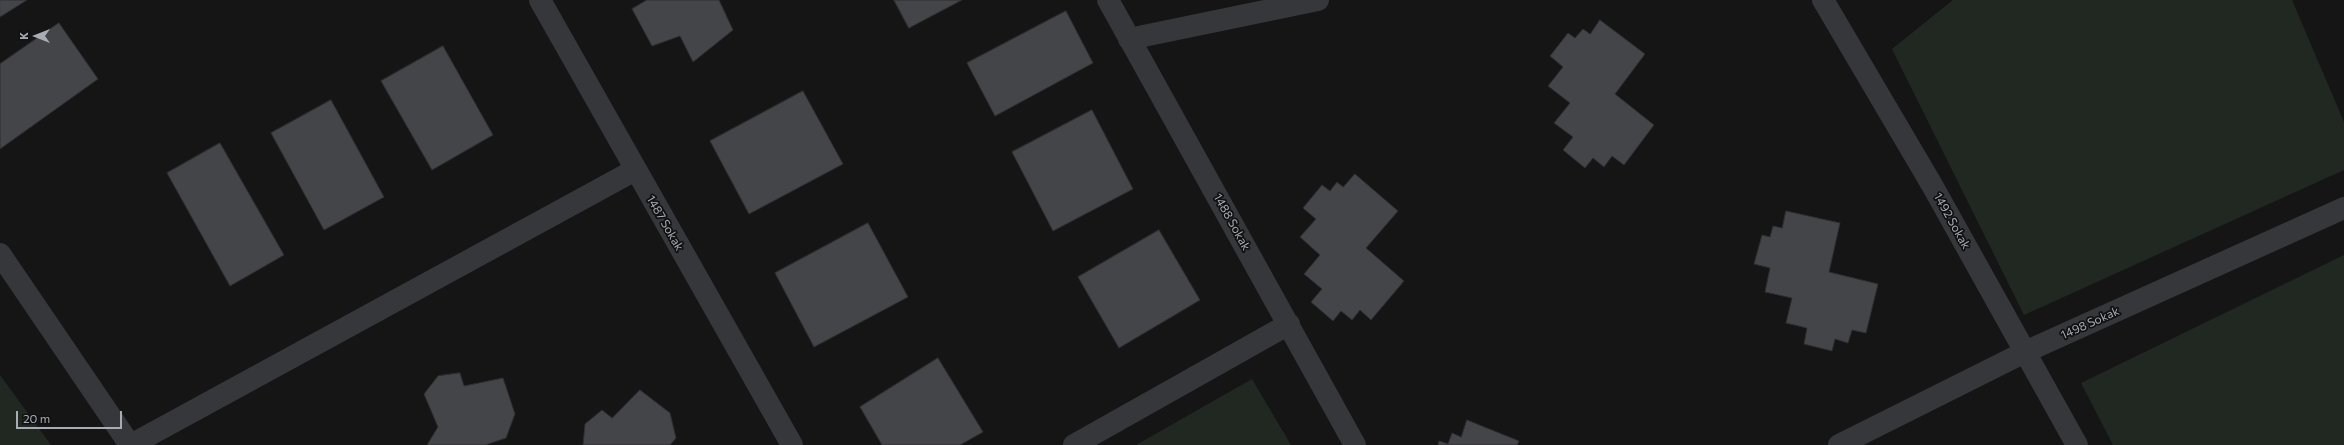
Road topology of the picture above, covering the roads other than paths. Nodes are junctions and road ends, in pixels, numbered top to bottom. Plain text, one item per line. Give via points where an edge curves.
1 (540, 0) edge
2 (1108, 0) edge
3 (1318, 0) edge
4 (1823, 0) edge
5 (1129, 39) junction
6 (635, 170) junction
7 (2344, 208) edge
8 (0, 254) edge
9 (1289, 324) junction
10 (2025, 352) junction
11 (131, 445) edge
12 (792, 445) edge
13 (1074, 445) edge
14 (1355, 445) edge
15 (1839, 445) edge
16 (2077, 445) edge

1 - 6 street, 1487 Sokak
2 - 5 street, 1488 Sokak
3 - 5 street
4 - 10 street, 1492 Sokak via 1932,184
5 - 9 street, 1488 Sokak
6 - 11 street
6 - 12 street, 1487 Sokak
7 - 10 street, 1498 Sokak
8 - 11 street
9 - 13 street
9 - 14 street, 1488 Sokak
10 - 15 street, 1498 Sokak
10 - 16 street, 1492 Sokak

